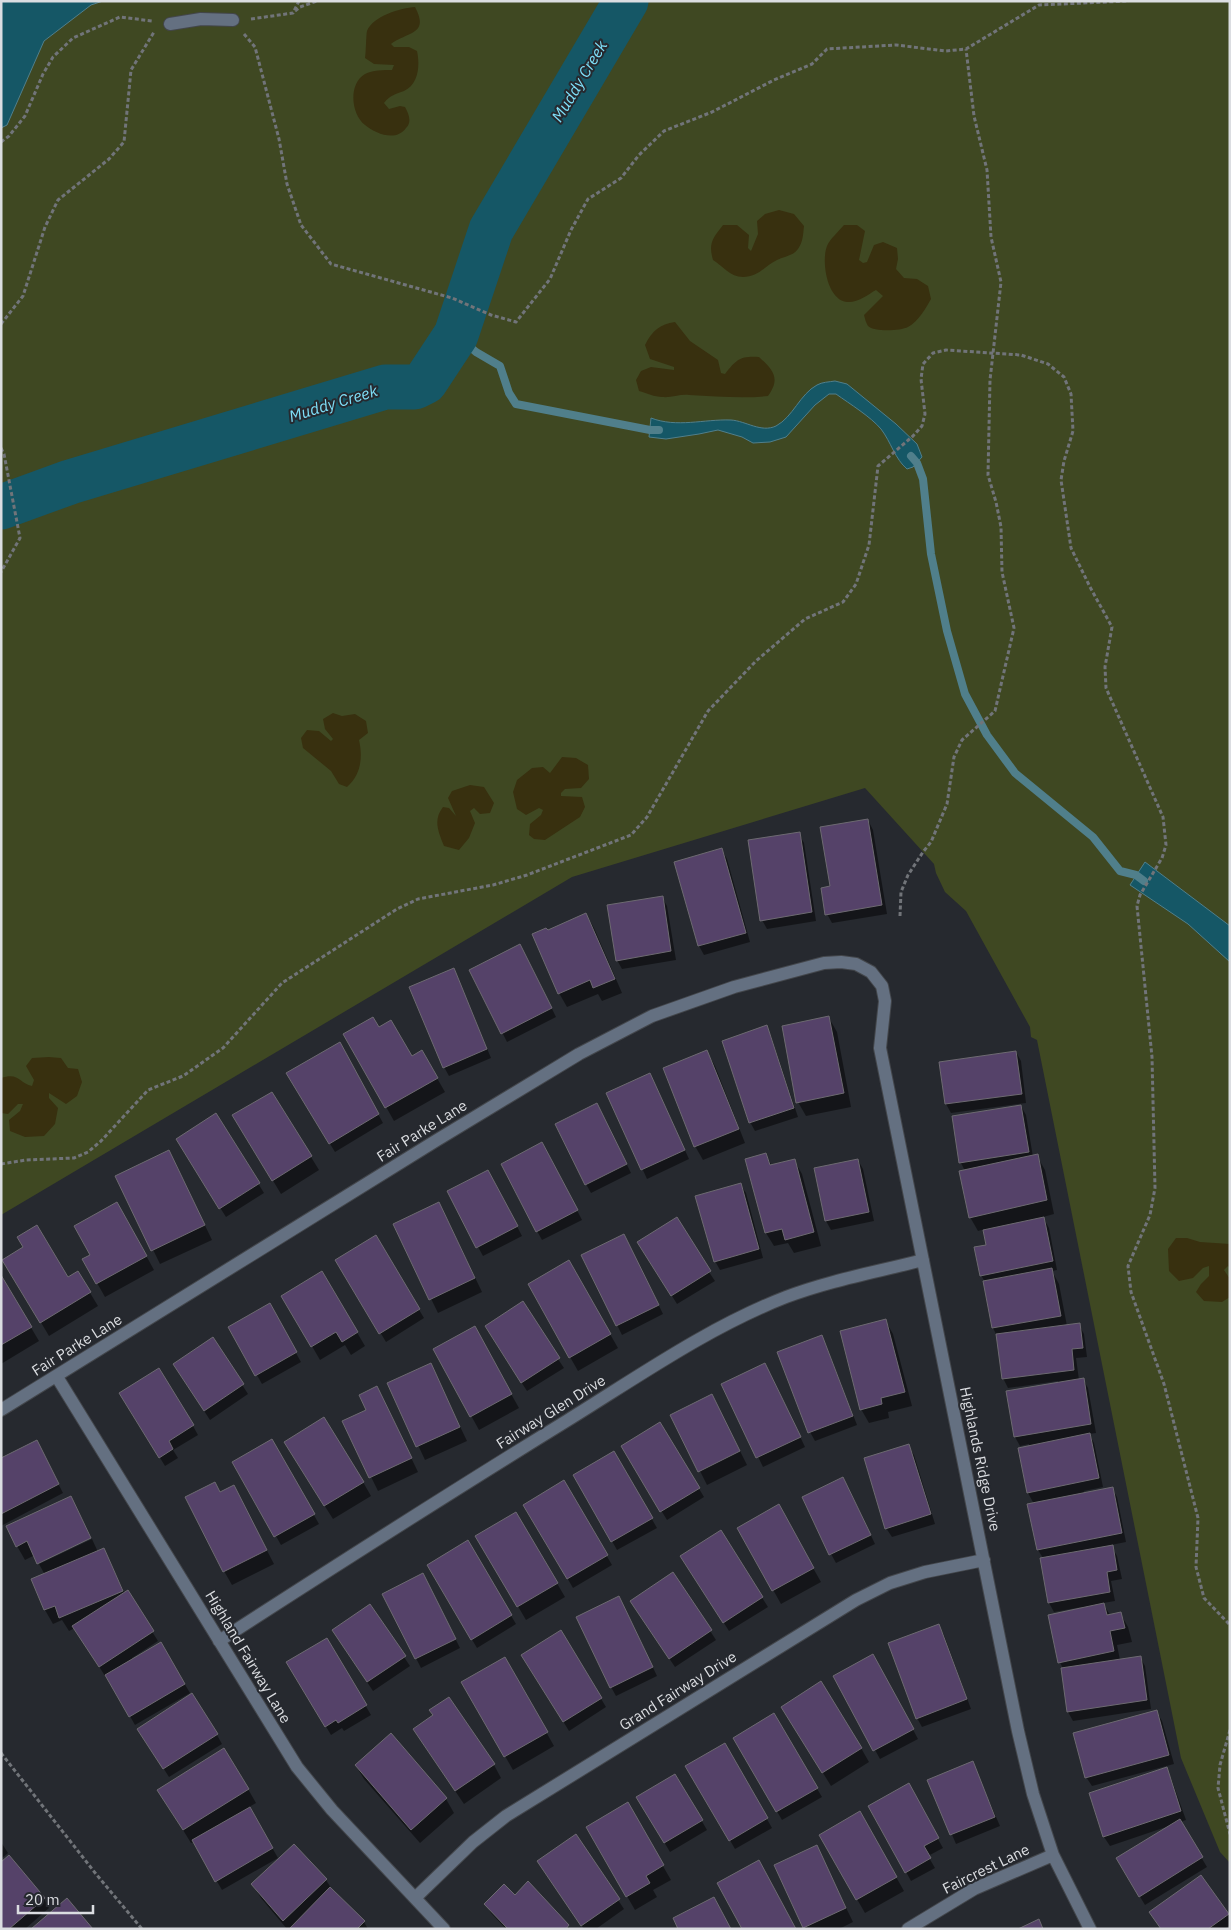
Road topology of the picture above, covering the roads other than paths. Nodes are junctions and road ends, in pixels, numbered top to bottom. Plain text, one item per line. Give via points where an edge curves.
1 (233, 20) road end
2 (170, 24) road end
3 (882, 986) joint
4 (923, 1260) junction
5 (57, 1377) junction
6 (1, 1410) edge
7 (984, 1560) junction
8 (219, 1640) junction
9 (1053, 1855) junction
10 (415, 1898) junction
11 (444, 1929) edge
12 (908, 1929) edge
13 (1090, 1929) edge

1 - 2 street via 201,19
3 - 4 street, Highlands Ridge Drive via 885,1001 880,1048
3 - 5 street, Fair Parke Lane via 871,972 856,964 824,963 734,987 652,1016 579,1054
4 - 7 street, Highlands Ridge Drive
4 - 8 street, Fairway Glen Drive via 838,1279 734,1320 687,1346
5 - 6 street, Fair Parke Lane
5 - 8 street, Highland Fairway Lane
7 - 9 street, Highlands Ridge Drive via 1018,1731 1033,1794
7 - 10 street, Grand Fairway Drive via 925,1572 890,1583 856,1600 506,1816 473,1842
8 - 10 street, Highland Fairway Lane via 297,1767 332,1810
9 - 12 street, Faircrest Lane via 974,1889
9 - 13 street, Highlands Ridge Drive
10 - 11 street, Highland Fairway Lane

